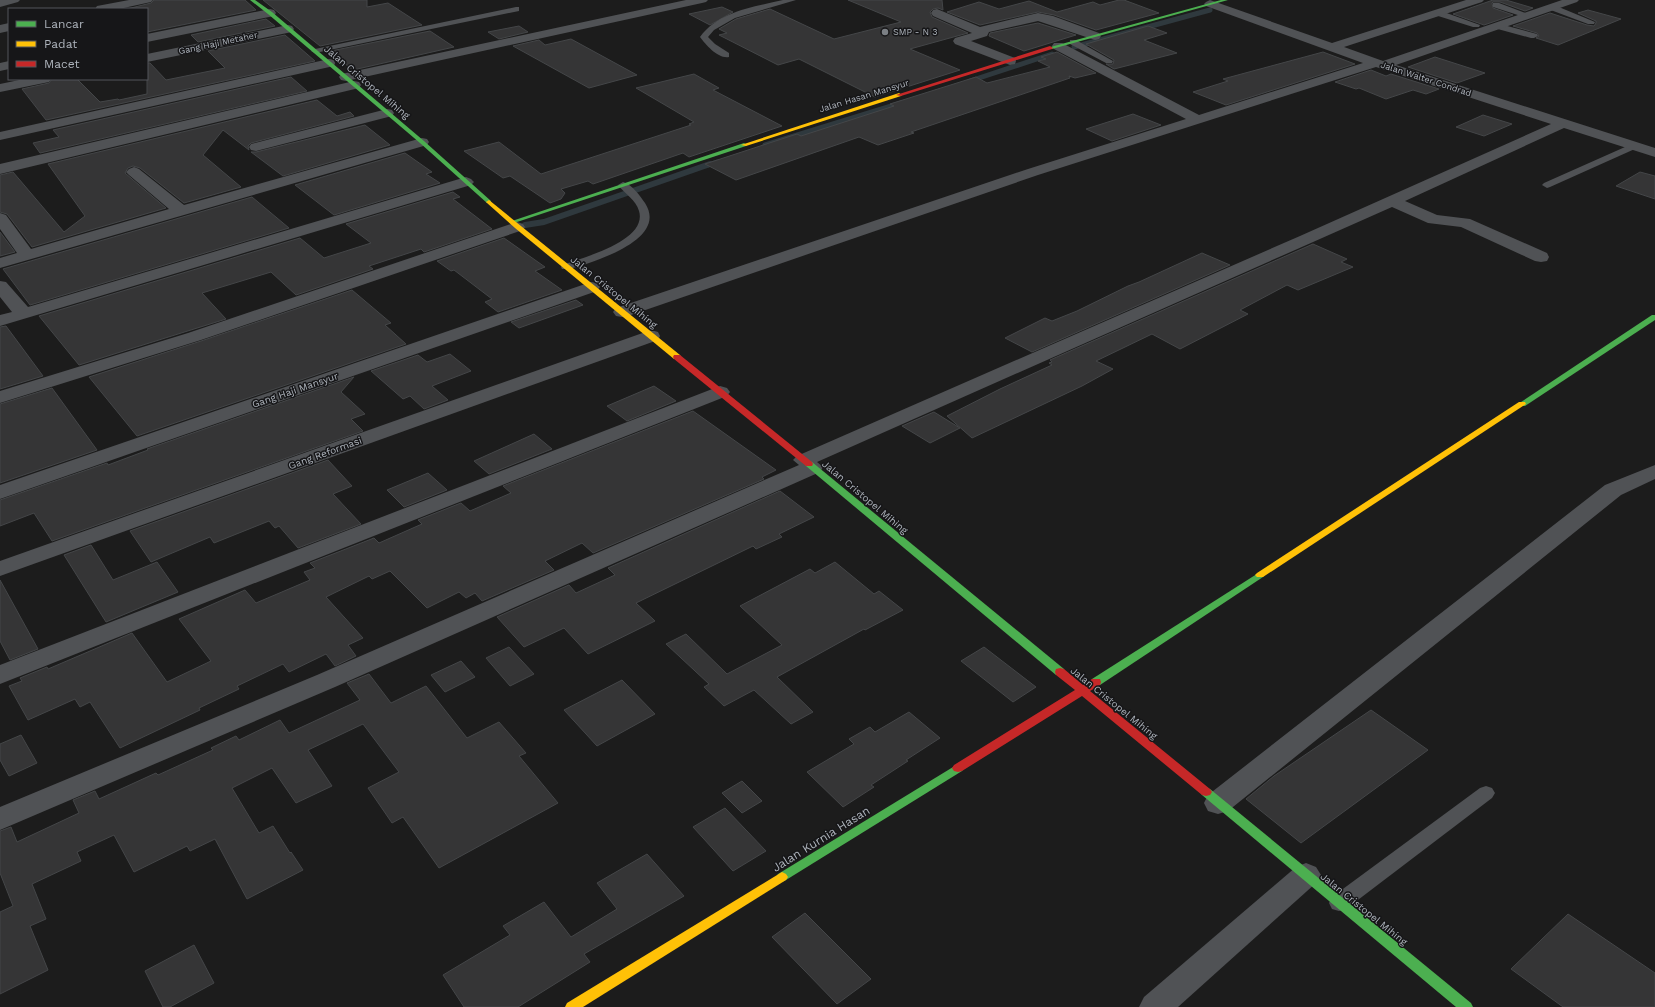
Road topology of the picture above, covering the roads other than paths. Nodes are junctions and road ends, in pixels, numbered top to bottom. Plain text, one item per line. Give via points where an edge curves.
1 (14, 0) edge
2 (147, 0) edge
3 (253, 0) edge
4 (702, 0) edge
5 (792, 0) edge
6 (1226, 0) edge
7 (1478, 0) edge
8 (1573, 0) edge
9 (1204, 2) edge
10 (0, 3) edge
11 (1496, 5) dead end
12 (1551, 7) junction
13 (106, 8) edge
14 (516, 9) dead end
15 (270, 13) junction
16 (937, 13) dead end
17 (1438, 13) junction
18 (1527, 15) junction
19 (1592, 22) dead end
20 (1476, 25) dead end
21 (1497, 26) junction
22 (288, 29) junction
23 (979, 30) junction
24 (1095, 36) junction
25 (1534, 36) dead end
26 (148, 38) edge
27 (1073, 42) junction
28 (1058, 46) junction
29 (1332, 47) junction
30 (315, 51) junction
31 (726, 55) dead end
32 (148, 58) edge
33 (1010, 61) junction
34 (1109, 61) dead end
35 (329, 63) junction
36 (1380, 64) junction
37 (39, 80) edge
38 (350, 81) junction
39 (0, 88) edge
40 (387, 113) junction
41 (1197, 119) junction
42 (1562, 124) junction
43 (0, 136) edge
44 (422, 142) junction
45 (1634, 146) junction
46 (256, 147) dead end
47 (1655, 153) edge
48 (0, 169) edge
49 (134, 172) dead end
50 (466, 182) junction
51 (623, 184) junction
52 (1547, 185) dead end
53 (1392, 201) junction
54 (181, 211) junction
55 (0, 218) edge
56 (514, 225) junction
57 (27, 255) junction
58 (1541, 257) dead end
59 (0, 263) edge
60 (566, 267) junction
61 (0, 286) edge
62 (591, 287) junction
63 (622, 312) junction
64 (24, 314) junction
65 (1655, 317) edge
66 (0, 321) edge
67 (651, 336) junction
68 (720, 392) junction
69 (0, 397) edge
70 (808, 464) junction
71 (1655, 470) edge
72 (0, 492) edge
73 (0, 569) edge
74 (0, 675) edge
75 (1082, 691) junction
76 (1486, 793) dead end
77 (1218, 803) junction
78 (0, 819) edge
79 (1306, 875) junction
80 (1339, 903) junction
81 (572, 1007) edge
82 (1155, 1007) edge
83 (1466, 1007) edge

1 - 10 street
2 - 13 street
3 - 15 street, Jalan Cristopel Mihing
4 - 38 street
5 - 31 lane via 744,12 708,30 704,37
6 - 9 street, Jalan Hasan Mansyur
7 - 17 street
8 - 12 street
9 - 24 street, Jalan Hasan Mansyur
9 - 29 street, Jalan Walter Condrad
11 - 18 lane
12 - 18 street
12 - 19 lane
14 - 30 lane
15 - 22 street, Jalan Cristopel Mihing
15 - 26 street
16 - 23 street
17 - 20 lane
17 - 29 street
18 - 21 street
21 - 25 lane
21 - 36 street
22 - 30 street, Jalan Cristopel Mihing
22 - 32 street, Gang Haji Metaher
23 - 24 street via 1038,17
23 - 33 street via 983,33 959,42
24 - 27 street, Jalan Hasan Mansyur
27 - 28 street, Jalan Hasan Mansyur
27 - 34 lane
28 - 33 street, Jalan Hasan Mansyur
28 - 41 street
29 - 36 street, Jalan Walter Condrad
30 - 35 street, Jalan Cristopel Mihing
33 - 51 street, Jalan Hasan Mansyur
35 - 38 street, Jalan Cristopel Mihing
35 - 43 street
36 - 41 street
36 - 42 street, Jalan Walter Condrad
37 - 39 street
38 - 40 street, Jalan Cristopel Mihing
38 - 48 street
40 - 44 street, Jalan Cristopel Mihing
40 - 46 street
41 - 63 street
42 - 45 street, Jalan Walter Condrad
42 - 53 street
44 - 50 street, Jalan Cristopel Mihing
44 - 54 street
45 - 47 street, Jalan Walter Condrad
45 - 52 lane
49 - 54 street
50 - 56 street, Jalan Cristopel Mihing
50 - 64 street
51 - 56 street, Jalan Hasan Mansyur
51 - 60 lane via 642,205 645,218 641,230 628,242
53 - 58 street via 1434,220 1464,222
53 - 70 street
54 - 57 street
55 - 57 street
56 - 60 street, Jalan Cristopel Mihing
56 - 69 street via 223,327
57 - 59 street
60 - 62 street, Jalan Cristopel Mihing
61 - 64 street
62 - 63 street, Jalan Cristopel Mihing
62 - 72 street, Gang Haji Mansyur
63 - 67 street, Jalan Cristopel Mihing
64 - 66 street
65 - 75 street, Jalan Kurnia Hasan
67 - 68 street, Jalan Cristopel Mihing
67 - 73 street, Gang Reformasi
68 - 70 street, Jalan Cristopel Mihing
68 - 74 street
70 - 75 street, Jalan Cristopel Mihing
70 - 78 street via 326,681
71 - 77 street via 1608,494
75 - 77 street, Jalan Cristopel Mihing
75 - 81 street, Jalan Kurnia Hasan
76 - 80 lane
77 - 79 street, Jalan Cristopel Mihing
79 - 80 street, Jalan Cristopel Mihing
79 - 82 street
80 - 83 street, Jalan Cristopel Mihing

